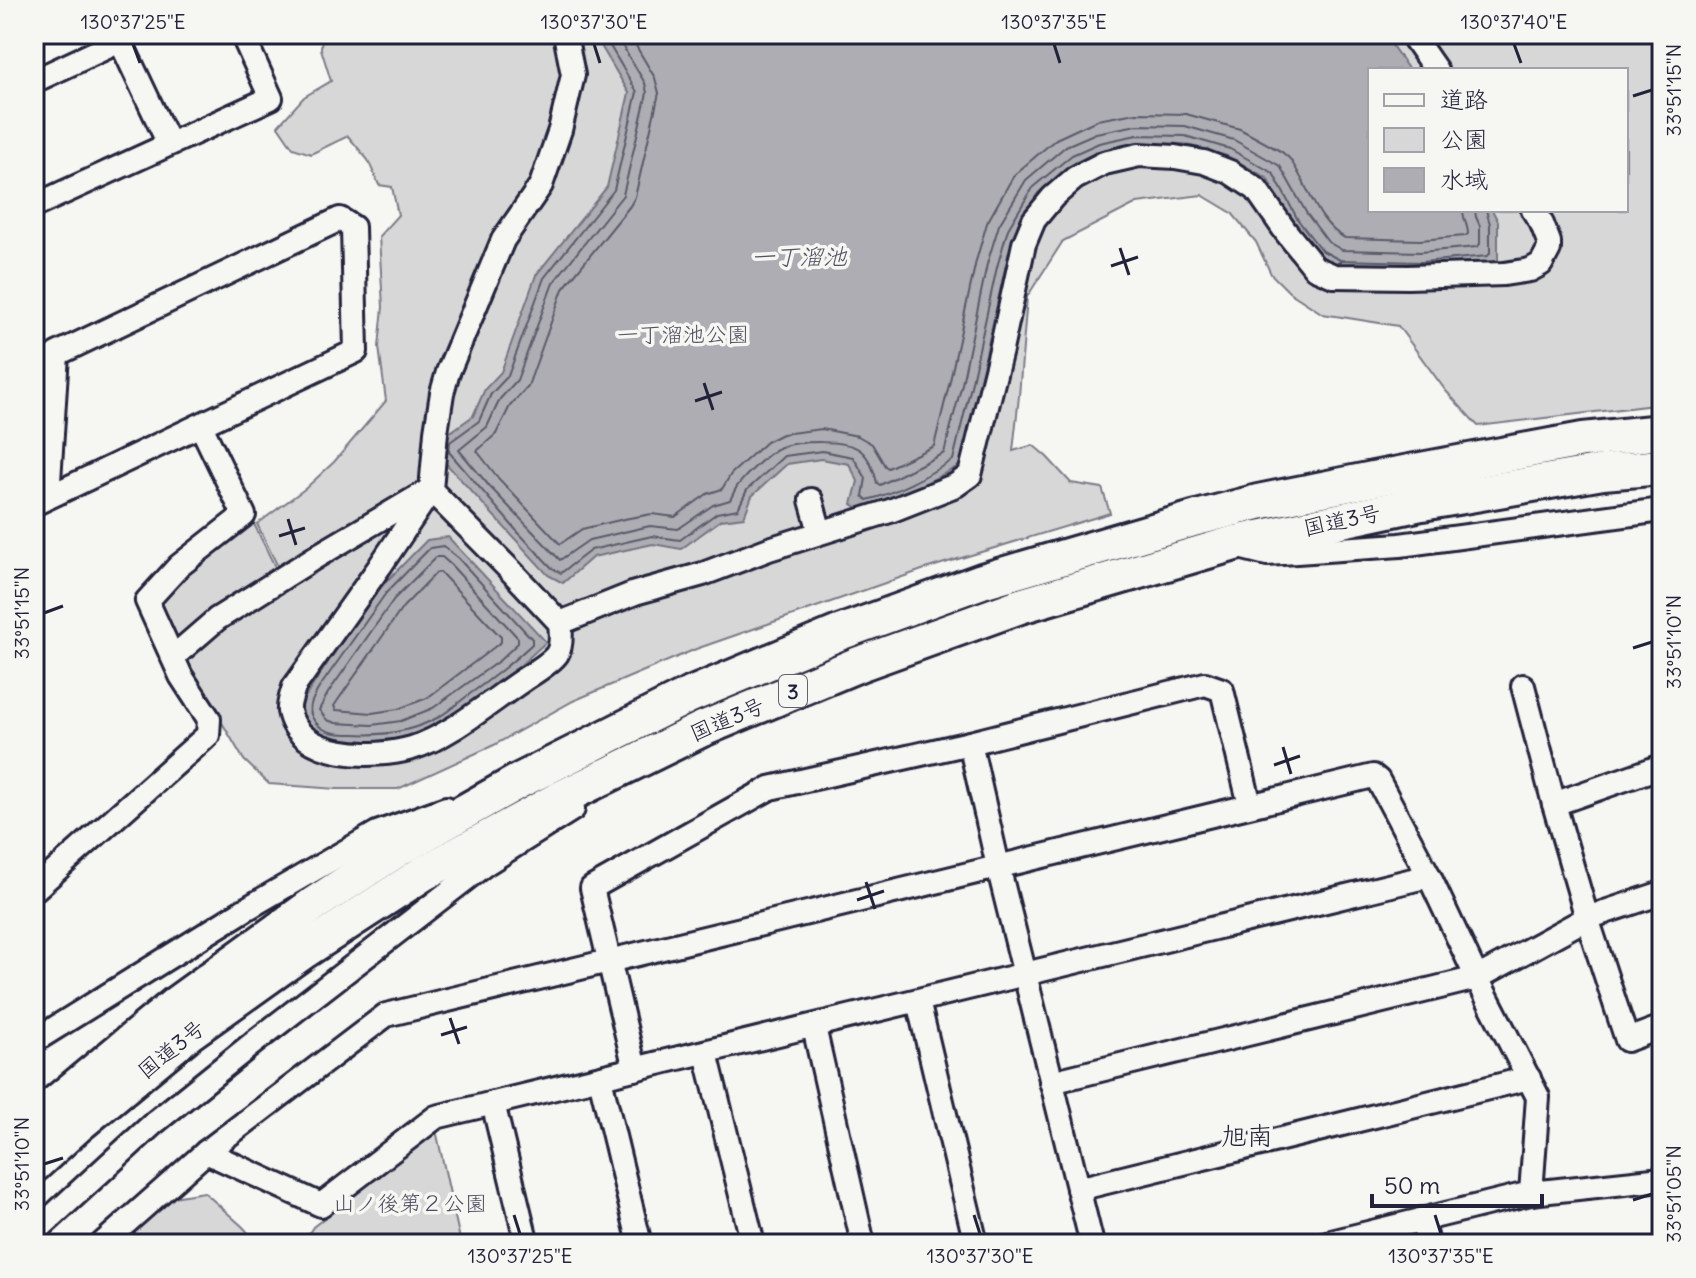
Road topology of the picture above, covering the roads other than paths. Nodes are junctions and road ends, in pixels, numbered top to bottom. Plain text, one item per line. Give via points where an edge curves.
1 (242, 34) edge
2 (565, 34) edge
3 (1411, 34) edge
4 (119, 37) edge
5 (1435, 68) edge
6 (34, 81) edge
7 (169, 144) junction
8 (34, 206) edge
9 (1534, 212) edge
10 (201, 426) junction
11 (1662, 432) edge
12 (1662, 467) edge
13 (431, 490) junction
14 (811, 500) dead end
15 (41, 501) edge
16 (1662, 510) edge
17 (820, 532) junction
18 (1228, 545) junction
19 (560, 623) junction
20 (173, 657) junction
21 (1523, 686) dead end
22 (700, 730) junction
23 (970, 743) junction
24 (1662, 766) edge
25 (521, 780) junction
26 (1554, 804) junction
27 (1250, 805) junction
28 (998, 866) junction
29 (1429, 876) junction
30 (34, 890) edge
31 (1662, 893) edge
32 (1587, 918) junction
33 (610, 961) junction
34 (1025, 974) junction
35 (1477, 978) junction
36 (918, 1001) junction
37 (814, 1027) junction
38 (1662, 1027) edge
39 (34, 1041) edge
40 (706, 1053) junction
41 (635, 1069) junction
42 (600, 1078) junction
43 (1529, 1078) junction
44 (1051, 1082) junction
45 (493, 1103) junction
46 (34, 1121) edge
47 (206, 1152) junction
48 (34, 1165) edge
49 (1662, 1179) edge
50 (1078, 1189) junction
51 (1531, 1193) junction
52 (1422, 1219) junction
53 (34, 1233) edge
54 (102, 1244) edge
55 (527, 1244) edge
56 (640, 1244) edge
57 (753, 1244) edge
58 (863, 1244) edge
59 (976, 1244) edge
60 (1092, 1244) edge
61 (1323, 1244) edge
62 (1428, 1244) edge

1 - 7 street via 271,98
2 - 13 street via 573,75 560,130 541,185 503,240 448,372
3 - 5 street
4 - 6 street
4 - 7 street
7 - 8 street
9 - 17 street via 1549,249 1541,264 1530,270 1334,276 1315,268 1256,189 1230,172 1175,157 1139,155 1104,163 1075,178 1034,220 970,475 915,501
10 - 15 street
10 - 15 street via 356,351 353,227 340,219 57,354
10 - 20 street via 244,515 179,566 147,601
11 - 25 highway, 国道3号 / 3 via 1583,440 1258,502 982,581 688,696
12 - 18 highway, 国道3号 / 3 via 1422,503
13 - 19 street
13 - 19 street via 294,687 288,709 297,731 337,753 411,748 440,735 541,668 557,654
13 - 20 street via 217,619
14 - 17 street
16 - 18 street via 1400,545 1267,554
17 - 19 street
18 - 22 highway, 国道3号 / 3 via 1020,606 859,664
20 - 30 street via 209,719 208,735
21 - 26 street
22 - 48 highway, 国道3号 / 3 via 424,873 304,951 189,1033
22 - 53 street via 484,865 154,1123
23 - 27 street via 1205,684 1222,690
23 - 28 street
23 - 33 street via 770,788 592,888
24 - 26 street
25 - 39 street via 377,833
25 - 46 highway, 国道3号 / 3 via 314,904 177,1003
26 - 32 street
27 - 28 street
27 - 29 street via 1373,776
28 - 33 street
28 - 34 street
29 - 34 street
29 - 35 street
31 - 32 street
32 - 35 street
32 - 38 street via 1627,1040
33 - 41 street
33 - 47 street via 386,1015
34 - 36 street
34 - 44 street
35 - 43 street
35 - 44 street
36 - 37 street
36 - 59 street
37 - 40 street
37 - 58 street
40 - 41 street
40 - 57 street
41 - 42 street
42 - 45 street
42 - 56 street
43 - 50 street
43 - 51 street via 1538,1097
44 - 50 street
45 - 47 street via 436,1117 321,1205
45 - 55 street
47 - 54 street
49 - 51 street
50 - 60 street
51 - 52 street
52 - 61 street
52 - 62 street

